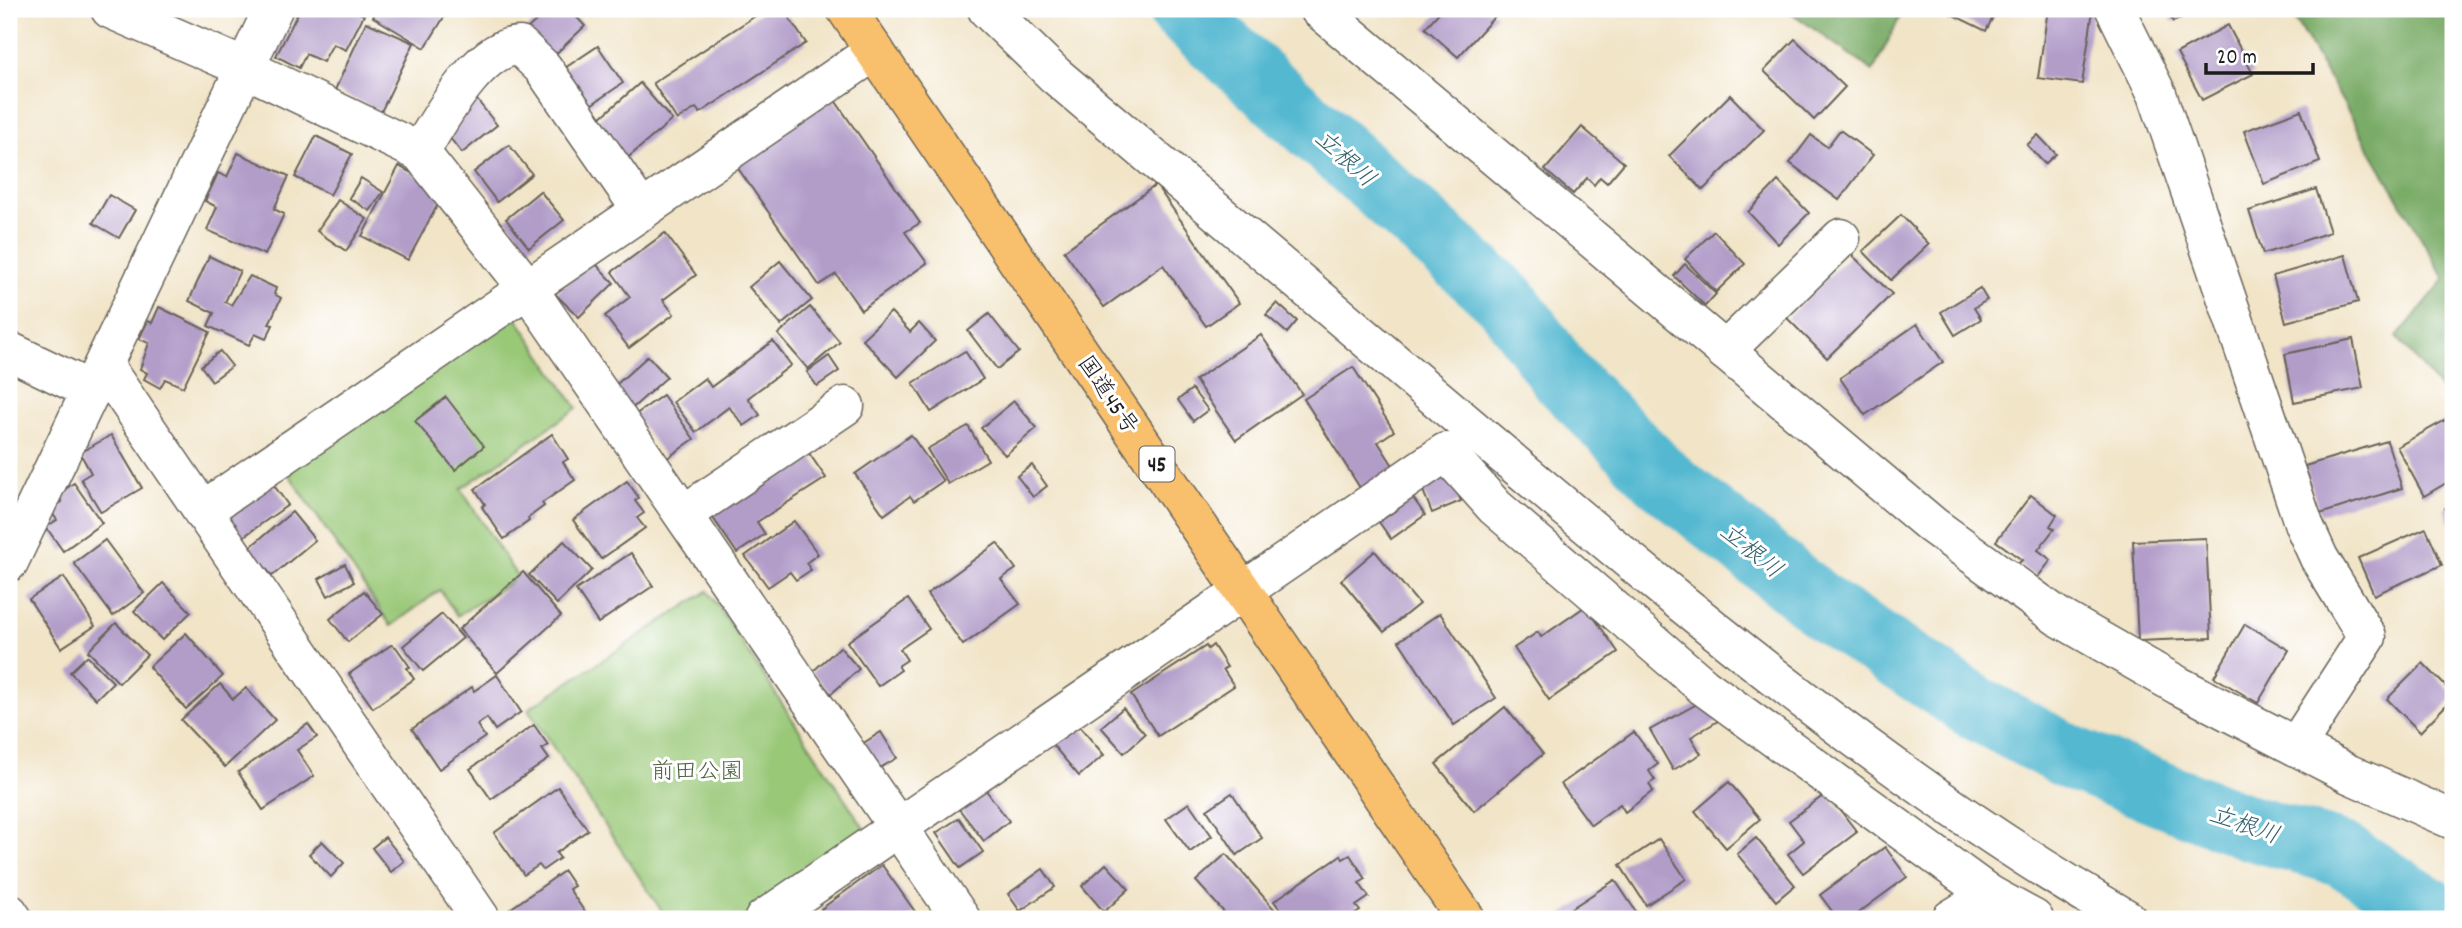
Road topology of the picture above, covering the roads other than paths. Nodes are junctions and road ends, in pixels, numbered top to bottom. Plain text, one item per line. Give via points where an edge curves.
1 (110, 9) edge
2 (273, 9) edge
3 (846, 9) edge
4 (987, 9) edge
5 (1319, 9) edge
6 (2115, 9) edge
7 (876, 51) junction
8 (243, 67) junction
9 (420, 152) junction
10 (642, 212) junction
11 (1841, 238) dead end
12 (528, 289) junction
13 (9, 351) edge
14 (1725, 351) junction
15 (98, 379) junction
16 (845, 406) dead end
17 (202, 512) junction
18 (684, 514) junction
19 (9, 562) edge
20 (1243, 591) junction
21 (2297, 745) junction
22 (2453, 820) edge
23 (899, 827) junction
24 (1990, 895) junction
25 (9, 913) edge
26 (13, 919) edge
27 (481, 919) edge
28 (764, 919) edge
29 (961, 919) edge
30 (1466, 919) edge
31 (1951, 919) edge
32 (2034, 919) edge
33 (2127, 919) edge

1 - 8 street
2 - 8 street
3 - 7 highway, 国道45号 / 45
4 - 33 street via 1055,75 1689,612 2038,868
5 - 14 street
6 - 21 street via 2157,94 2304,525 2367,637
7 - 10 street
7 - 20 highway, 国道45号 / 45
8 - 9 street
8 - 15 street
9 - 10 street via 456,94 490,58 509,46 520,46 543,68
9 - 12 street
10 - 12 street
11 - 14 street
12 - 17 street
12 - 18 street
13 - 15 street
14 - 21 street via 1932,525 2057,616 2179,686
15 - 17 street
15 - 19 street
16 - 18 street
17 - 27 street
18 - 23 street
20 - 23 street
20 - 24 street via 1446,452 1495,507 1703,686
20 - 30 highway, 国道45号 / 45
21 - 22 street via 2349,774
23 - 28 street
23 - 29 street
24 - 31 street
24 - 32 street
25 - 26 street

